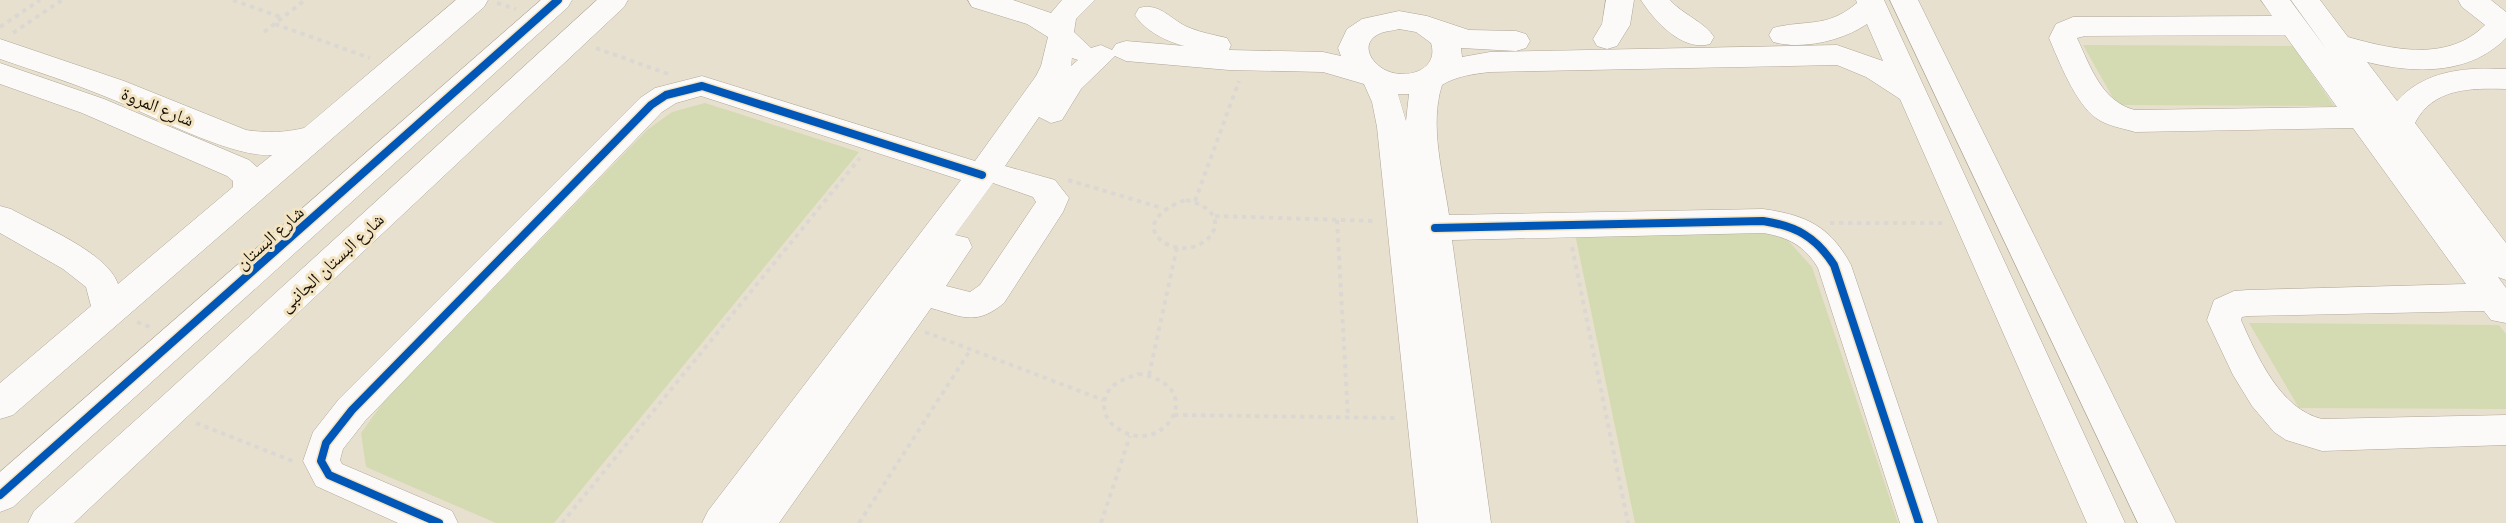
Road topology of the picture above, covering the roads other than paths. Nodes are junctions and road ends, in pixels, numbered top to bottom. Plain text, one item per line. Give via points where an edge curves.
1 (558, 0) edge
2 (614, 0) edge
3 (982, 0) edge
4 (1053, 0) edge
5 (1072, 0) edge
6 (1081, 0) edge
7 (1377, 0) edge
8 (1406, 0) edge
9 (1620, 0) edge
10 (1631, 0) edge
11 (1643, 0) edge
12 (1655, 0) edge
13 (1904, 0) edge
14 (2275, 0) edge
15 (2472, 0) edge
16 (470, 2) edge
17 (1871, 2) edge
18 (1144, 6) edge
19 (1033, 7) edge
20 (2299, 13) edge
21 (2504, 13) edge
22 (1430, 28) junction
23 (1361, 33) junction
24 (1061, 34) junction
25 (1700, 37) junction
26 (1607, 39) junction
27 (4, 42) edge
28 (1828, 44) junction
29 (2339, 44) junction
30 (1114, 53) junction
31 (0, 73) edge
32 (1371, 76) junction
33 (1434, 77) junction
34 (1062, 79) junction
35 (2506, 79) edge
36 (1912, 93) junction
37 (2362, 117) junction
38 (2399, 124) junction
39 (317, 135) junction
40 (994, 176) junction
41 (1952, 181) junction
42 (1993, 181) junction
43 (249, 193) junction
44 (2422, 198) junction
45 (2454, 198) junction
46 (0, 218) edge
47 (1435, 228) junction
48 (923, 293) junction
49 (2502, 293) edge
50 (110, 311) junction
51 (68, 347) junction
52 (0, 382) edge
53 (0, 405) edge
54 (2506, 430) edge
55 (794, 449) junction
56 (0, 495) edge
57 (47, 523) edge
58 (439, 523) edge
59 (721, 523) edge
60 (756, 523) edge
61 (1437, 523) edge
62 (1472, 523) edge
63 (1919, 523) edge
64 (2106, 523) edge
65 (2157, 523) edge

1 - 56 street, شارع البستان
2 - 57 street, شارع البستان الجانبى
3 - 19 street
4 - 5 street
6 - 24 street via 1062,16
7 - 23 street via 1372,19
8 - 22 street via 1416,17
9 - 26 street via 1616,25
10 - 11 street
12 - 25 street via 1678,25
13 - 42 street
14 - 20 street
15 - 21 street
16 - 39 street
17 - 28 street
17 - 36 street
18 - 23 street via 1179,35 1218,45 1329,45
18 - 30 street via 1150,25 1147,35 1138,44
19 - 24 street
20 - 29 street
20 - 37 street
20 - 37 street via 2073,27 2063,38 2094,97 2102,108 2117,117 2135,121
21 - 29 street via 2480,45 2444,57 2394,57
22 - 23 street via 1399,20 1385,21
22 - 26 street via 1452,37 1487,42
22 - 33 street via 1448,48 1445,66
23 - 32 street via 1353,56
24 - 30 street via 1071,46 1085,53
24 - 34 street
25 - 26 street
25 - 28 street
27 - 39 street, شارع المروة via 241,140 264,144
28 - 33 street via 1490,62
28 - 36 street
29 - 38 street
30 - 32 street via 1323,62
30 - 34 street
31 - 43 street, شارع المروة via 93,106 238,168 250,183
32 - 33 street via 1402,85
32 - 61 street via 1386,102 1390,120
33 - 47 street via 1421,112
34 - 40 street
35 - 38 street via 2459,80 2436,86 2418,95 2405,108
36 - 41 street
37 - 44 street
38 - 45 street
39 - 43 street
40 - 48 street
40 - 48 street via 1044,188 1053,198 1052,204 992,294 978,305
40 - 55 street
40 - 58 street via 702,86 666,95 651,105 352,410 326,443 321,461 329,475
41 - 42 street
41 - 64 street
42 - 65 street
43 - 50 street
44 - 45 street
44 - 49 street
45 - 49 street
46 - 50 street via 75,260 100,280
47 - 62 street
47 - 63 street via 1763,221 1798,228 1814,237 1834,265
48 - 55 street
49 - 54 street via 2234,304 2226,310 2224,320 2267,401 2300,430 2322,435
50 - 51 street
51 - 52 street
51 - 53 street
55 - 59 street
55 - 60 street

